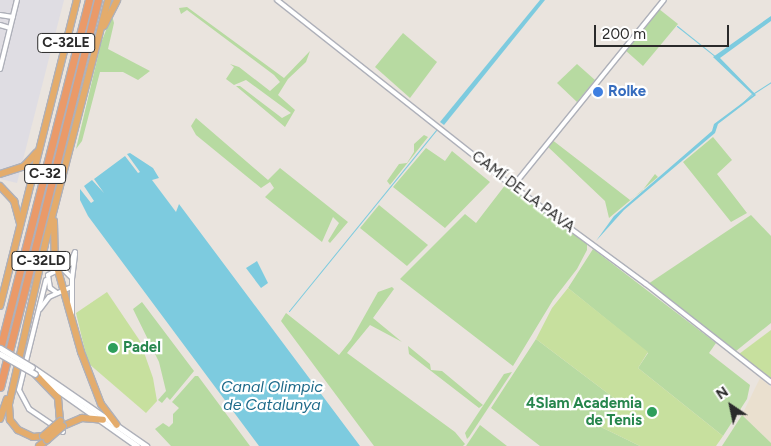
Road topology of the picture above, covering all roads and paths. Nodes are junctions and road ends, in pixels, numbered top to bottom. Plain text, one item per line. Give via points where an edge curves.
1 (17, 0) edge
2 (77, 0) edge
3 (89, 0) edge
4 (98, 0) edge
5 (108, 0) edge
6 (117, 0) edge
7 (277, 0) edge
8 (664, 0) edge
9 (0, 15) edge
10 (13, 17) junction
11 (0, 26) edge
12 (10, 28) junction
13 (98, 38) junction
14 (0, 68) edge
15 (39, 149) junction
16 (0, 174) edge
17 (514, 185) junction
18 (0, 186) edge
19 (58, 193) junction
20 (20, 227) junction
21 (59, 269) junction
22 (46, 280) junction
23 (72, 281) junction
24 (71, 287) junction
25 (60, 292) junction
26 (0, 306) edge
27 (38, 314) junction
28 (74, 328) junction
29 (0, 348) edge
30 (0, 354) edge
31 (36, 374) junction
32 (14, 379) junction
33 (771, 382) edge
34 (0, 387) edge
35 (0, 419) edge
36 (103, 420) junction
37 (117, 424) junction
38 (62, 427) junction
39 (45, 438) junction
40 (39, 446) edge
41 (137, 446) edge
42 (146, 446) edge

1 - 10 street
2 - 15 highway, C-32LE
3 - 29 highway, C-32
4 - 34 highway, C-32
5 - 13 highway, C-32LD
6 - 13 highway
7 - 17 street, CAMÍ DE LA PAVA
8 - 17 street
9 - 10 street
10 - 12 street
11 - 12 street
12 - 14 street
13 - 19 highway, C-32LD
15 - 16 highway via 24,166
15 - 20 highway, C-32LE
17 - 33 street, CAMÍ DE LA PAVA
18 - 20 highway via 14,201
19 - 21 highway via 53,233
19 - 32 highway, C-32LD
20 - 26 highway, C-32LE
21 - 22 street
21 - 23 street via 70,273
21 - 23 street via 71,262 75,252
21 - 25 highway
22 - 25 street via 50,288
22 - 27 street
23 - 24 street
24 - 25 street
24 - 28 street
25 - 27 street via 46,300
25 - 28 highway
27 - 38 street via 20,395 29,409
28 - 37 highway via 94,388
29 - 37 street, bridge
30 - 31 street, bridge
31 - 36 street
31 - 38 highway via 58,398
32 - 35 highway, C-32LD
32 - 39 highway via 8,404 12,423 27,435
36 - 38 highway via 82,418
36 - 41 street
37 - 42 street
38 - 39 highway, bridge
39 - 40 highway

